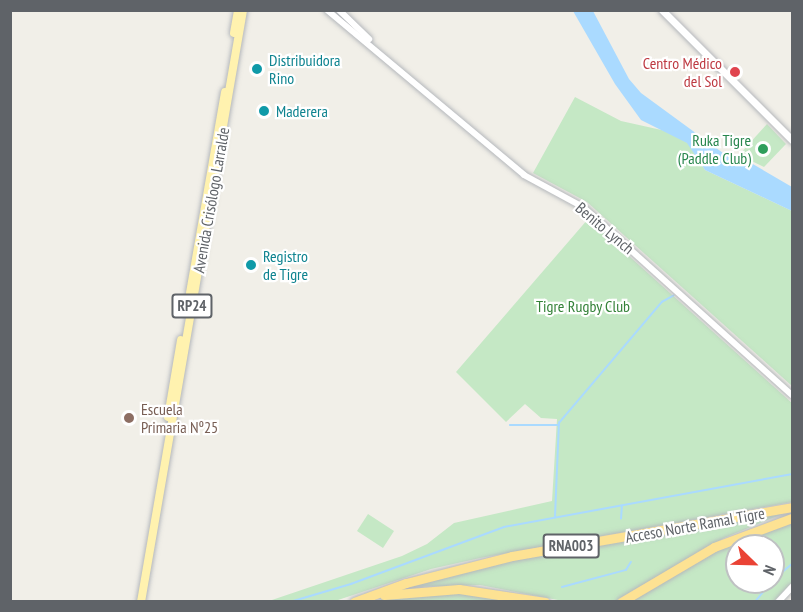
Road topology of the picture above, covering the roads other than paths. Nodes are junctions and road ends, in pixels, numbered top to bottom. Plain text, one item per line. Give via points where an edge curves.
1 (238, 10) edge
2 (243, 10) edge
3 (327, 10) edge
4 (339, 10) edge
5 (662, 10) edge
6 (381, 53) junction
7 (792, 140) edge
8 (792, 395) edge
9 (792, 507) edge
10 (792, 518) edge
11 (792, 587) edge
12 (139, 602) edge
13 (354, 602) edge
14 (361, 602) edge
15 (545, 602) edge
16 (621, 602) edge
17 (778, 602) edge

1 - 12 main road, Avenida Crisólogo Larralde / RP24
2 - 12 main road, Avenida Crisólogo Larralde / RP24
3 - 6 street, Benito Lynch
4 - 6 street, Benito Lynch
5 - 7 main road
6 - 8 street, Benito Lynch via 524,175 583,207
9 - 13 highway, Acceso Norte Ramal Tigre / RNA003 via 512,556 406,583
10 - 16 highway via 714,547
11 - 17 street
14 - 15 highway via 403,592 459,589

